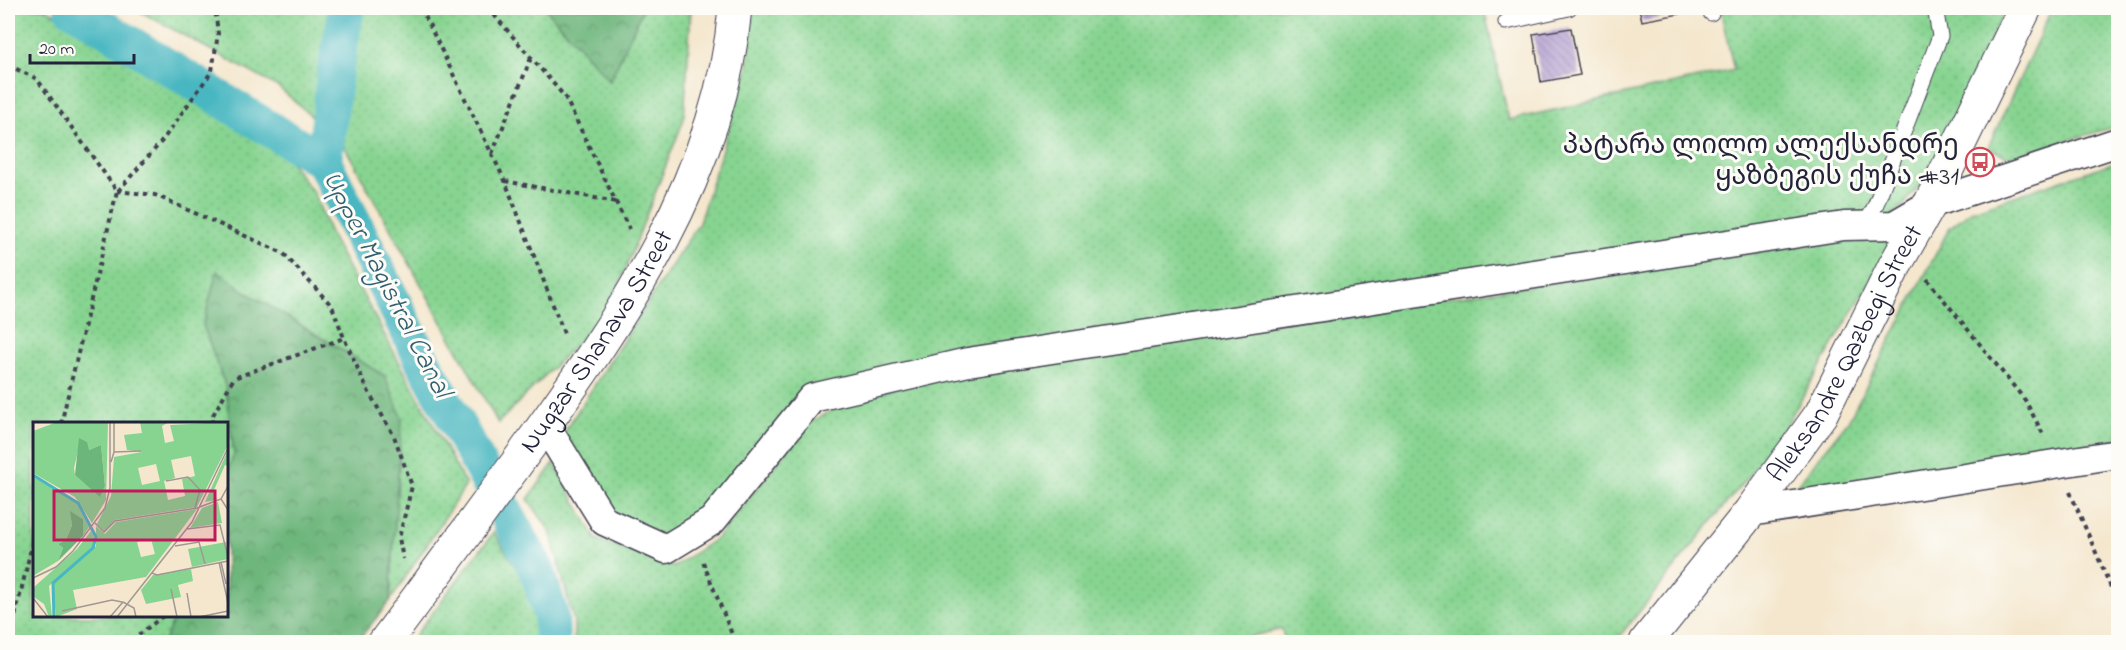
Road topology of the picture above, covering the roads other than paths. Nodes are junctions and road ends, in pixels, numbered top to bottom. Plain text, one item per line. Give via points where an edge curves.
1 (735, 8) edge
2 (1569, 8) edge
3 (1935, 8) edge
4 (2025, 8) edge
5 (1506, 22) dead end
6 (2118, 142) edge
7 (1930, 204) junction
8 (1865, 226) junction
9 (545, 424) junction
10 (2118, 454) edge
11 (1750, 512) junction
12 (385, 642) edge
13 (1646, 642) edge

1 - 9 main road, Nugzar Shanava Street via 726,77 711,128 669,230 648,270
2 - 5 lane
3 - 8 lane via 1940,36
4 - 7 main road, Aleksandre Qazbegi Street
6 - 7 street
7 - 8 street via 1894,225
7 - 11 main road, Aleksandre Qazbegi Street via 1821,414
8 - 9 street via 1844,226 968,362 812,398 712,520 666,549 604,520
9 - 12 main road, Nugzar Shanava Street
10 - 11 street
11 - 13 main road, Aleksandre Qazbegi Street

